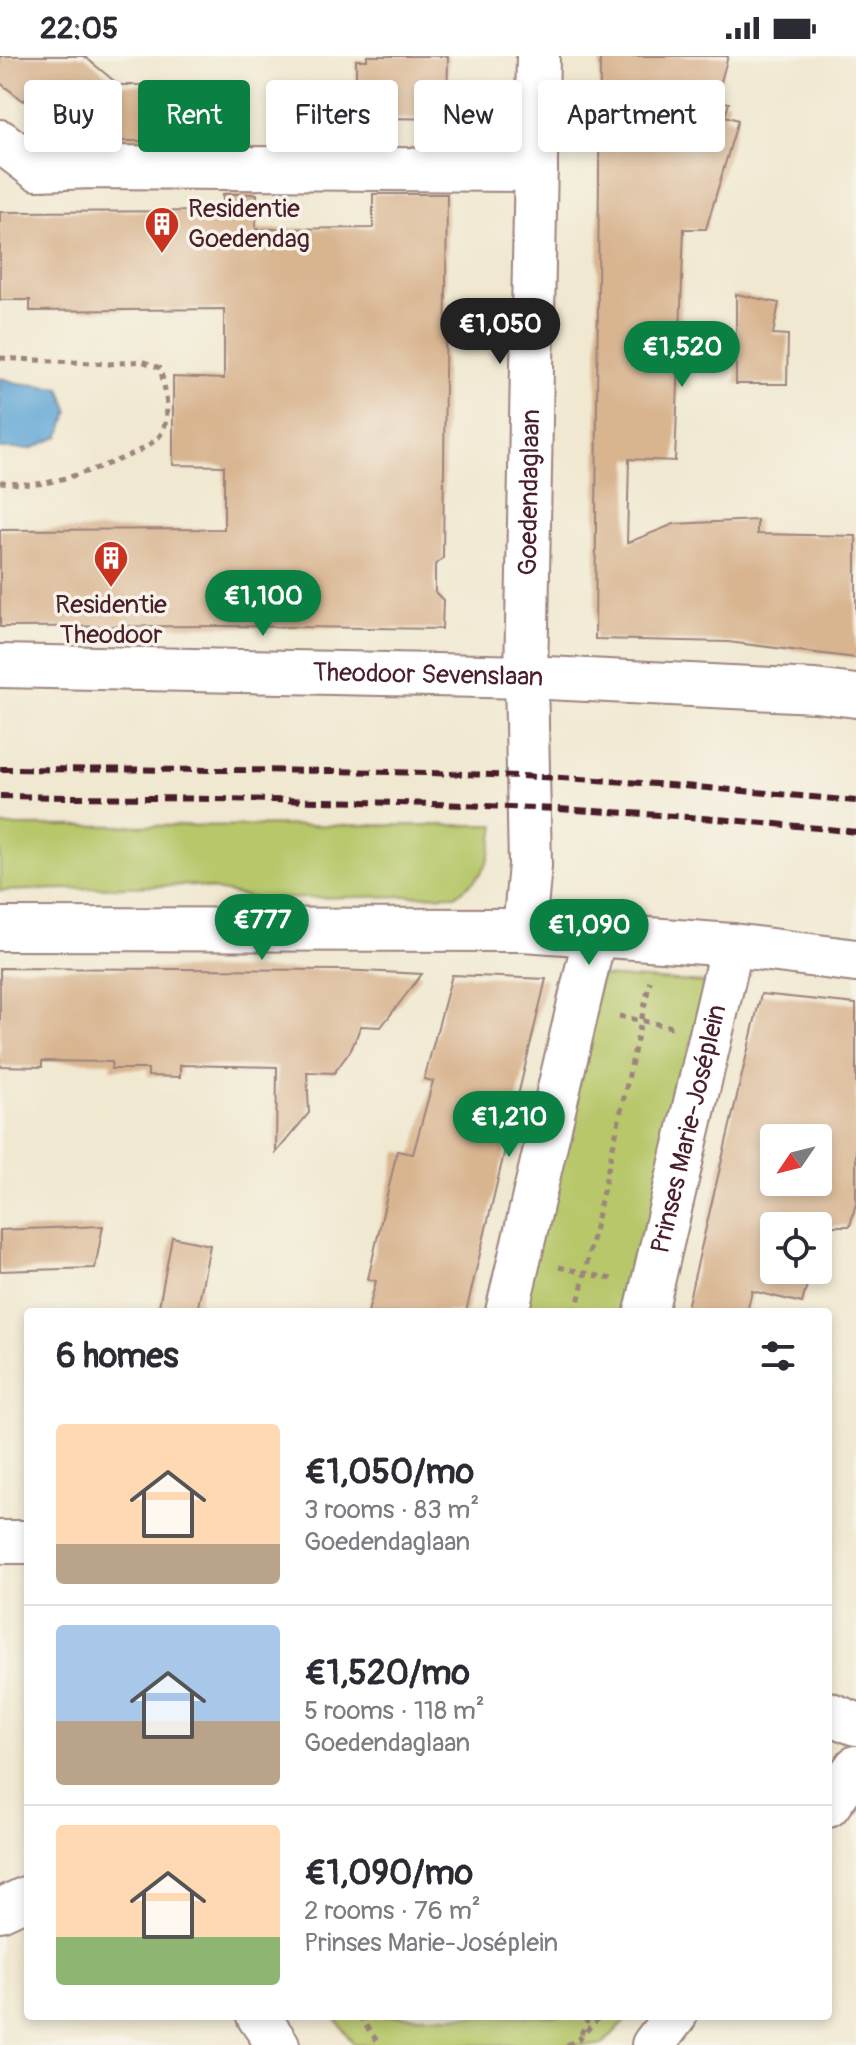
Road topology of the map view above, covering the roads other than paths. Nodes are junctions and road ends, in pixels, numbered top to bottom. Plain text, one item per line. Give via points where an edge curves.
1 (538, 56) edge
2 (0, 141) edge
3 (536, 170) junction
4 (0, 666) edge
5 (526, 677) junction
6 (856, 696) edge
7 (0, 929) edge
8 (524, 930) junction
9 (595, 934) junction
10 (732, 945) junction
11 (856, 961) edge
12 (648, 1301) edge
13 (508, 1308) edge
14 (0, 1542) edge
15 (24, 1542) edge
16 (832, 1715) edge
17 (856, 1724) edge
18 (856, 1767) edge
19 (832, 1800) edge
20 (24, 1899) edge
21 (0, 1910) edge
22 (261, 2020) edge
23 (672, 2020) edge
24 (278, 2045) edge
25 (653, 2045) edge

1 - 3 street, Goedendaglaan
2 - 3 street via 37,169
3 - 5 street, Goedendaglaan
4 - 5 street, Theodoor Sevenslaan
5 - 6 street, Theodoor Sevenslaan
5 - 8 street, Goedendaglaan via 530,865
7 - 8 street
8 - 9 street
9 - 10 street
9 - 13 street
10 - 11 street
10 - 12 street, Prinses Marie-Joséplein
14 - 15 street
16 - 17 street
18 - 19 street
20 - 21 street
22 - 24 street
23 - 25 street

